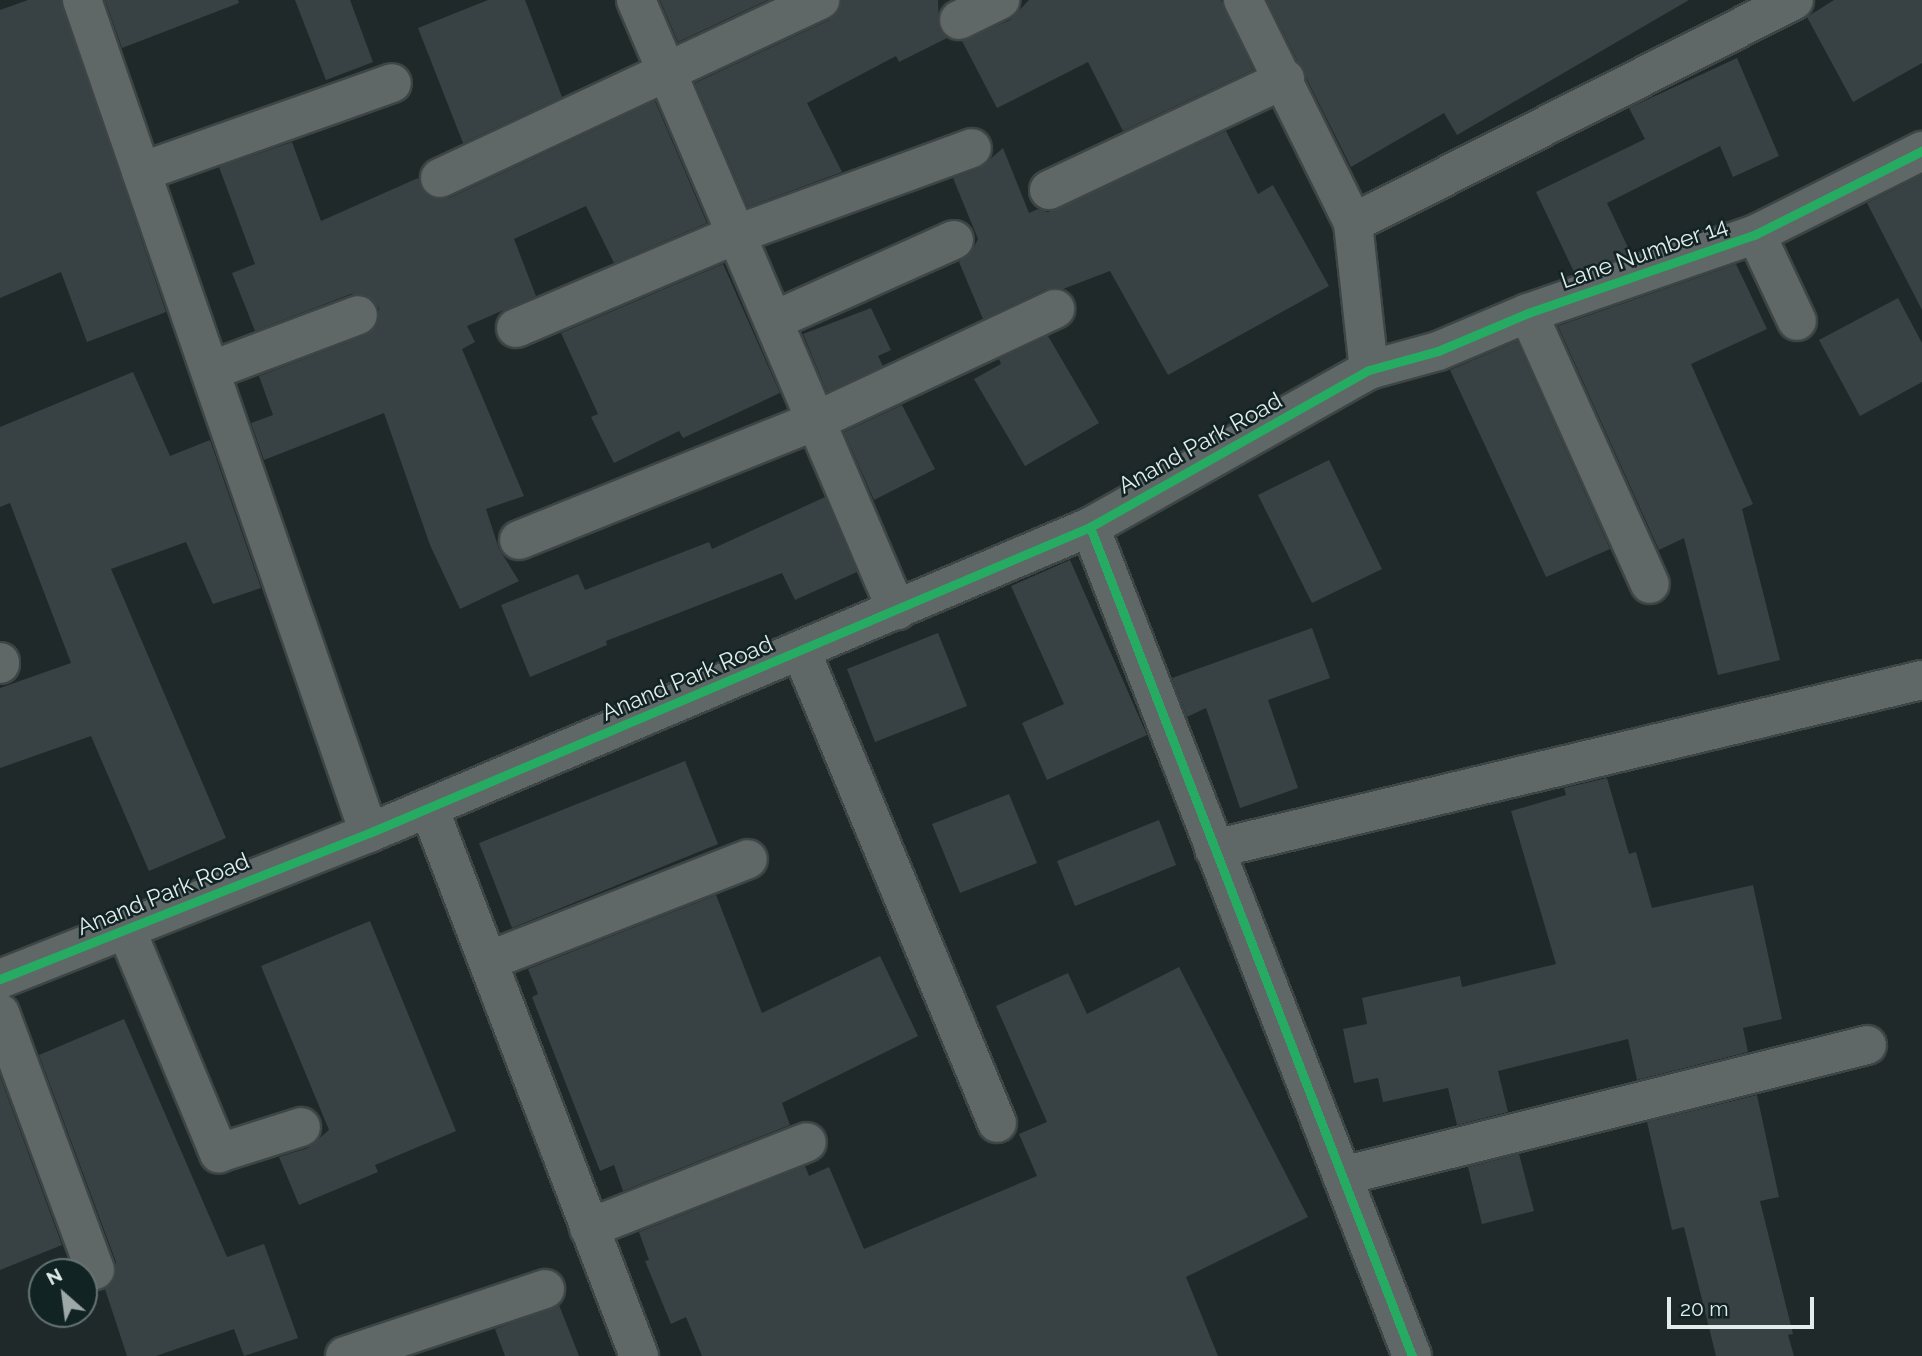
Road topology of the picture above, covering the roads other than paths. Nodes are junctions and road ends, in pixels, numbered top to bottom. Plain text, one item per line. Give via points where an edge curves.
1 (82, 0) edge
2 (636, 0) edge
3 (820, 0) edge
4 (1000, 0) edge
5 (1243, 0) edge
6 (1794, 0) edge
7 (959, 20) dead end
8 (666, 70) junction
9 (1285, 79) junction
10 (392, 83) dead end
11 (972, 148) dead end
12 (1922, 151) edge
13 (141, 172) junction
14 (440, 178) dead end
15 (1049, 190) dead end
16 (1353, 223) junction
17 (737, 234) junction
18 (1756, 234) junction
19 (954, 240) dead end
20 (1055, 309) dead end
21 (1528, 313) junction
22 (358, 314) dead end
23 (775, 320) junction
24 (1797, 321) dead end
25 (516, 328) dead end
26 (1369, 370) junction
27 (210, 371) junction
28 (818, 420) junction
29 (1090, 527) junction
30 (519, 540) dead end
31 (1650, 584) dead end
32 (897, 611) junction
33 (801, 651) junction
34 (1922, 680) edge
35 (429, 808) junction
36 (369, 833) junction
37 (1214, 849) junction
38 (748, 859) dead end
39 (126, 929) junction
40 (488, 961) junction
41 (0, 979) edge
42 (0, 1013) edge
43 (1867, 1045) dead end
44 (998, 1123) dead end
45 (302, 1127) dead end
46 (807, 1142) dead end
47 (1342, 1176) junction
48 (589, 1228) junction
49 (91, 1258) edge
50 (545, 1289) dead end
51 (345, 1356) edge
52 (639, 1356) edge
53 (1412, 1356) edge

1 - 13 street
2 - 8 street
3 - 8 street
4 - 7 street
5 - 9 street
6 - 16 street
8 - 14 street
8 - 17 street
9 - 15 street
9 - 16 street
10 - 13 street
11 - 17 street
12 - 18 street, Lane Number 14
13 - 27 street
16 - 26 street
17 - 23 street
17 - 25 street
18 - 21 street, Lane Number 14
18 - 24 street
19 - 23 street
20 - 28 street
21 - 26 street, Lane Number 14 via 1438,351
21 - 31 street
22 - 27 street
23 - 28 street
26 - 29 street, Anand Park Road
27 - 36 street
28 - 30 street
28 - 32 street
29 - 32 street, Anand Park Road
29 - 37 street
32 - 33 street, Anand Park Road
33 - 35 street, Anand Park Road
33 - 44 street
34 - 37 street
35 - 36 street, Anand Park Road
35 - 40 street
36 - 39 street, Anand Park Road
37 - 47 street
38 - 40 street
39 - 41 street, Anand Park Road
39 - 45 street via 219,1153
40 - 48 street
42 - 49 street
43 - 47 street
46 - 48 street
47 - 53 street
48 - 52 street
50 - 51 street

